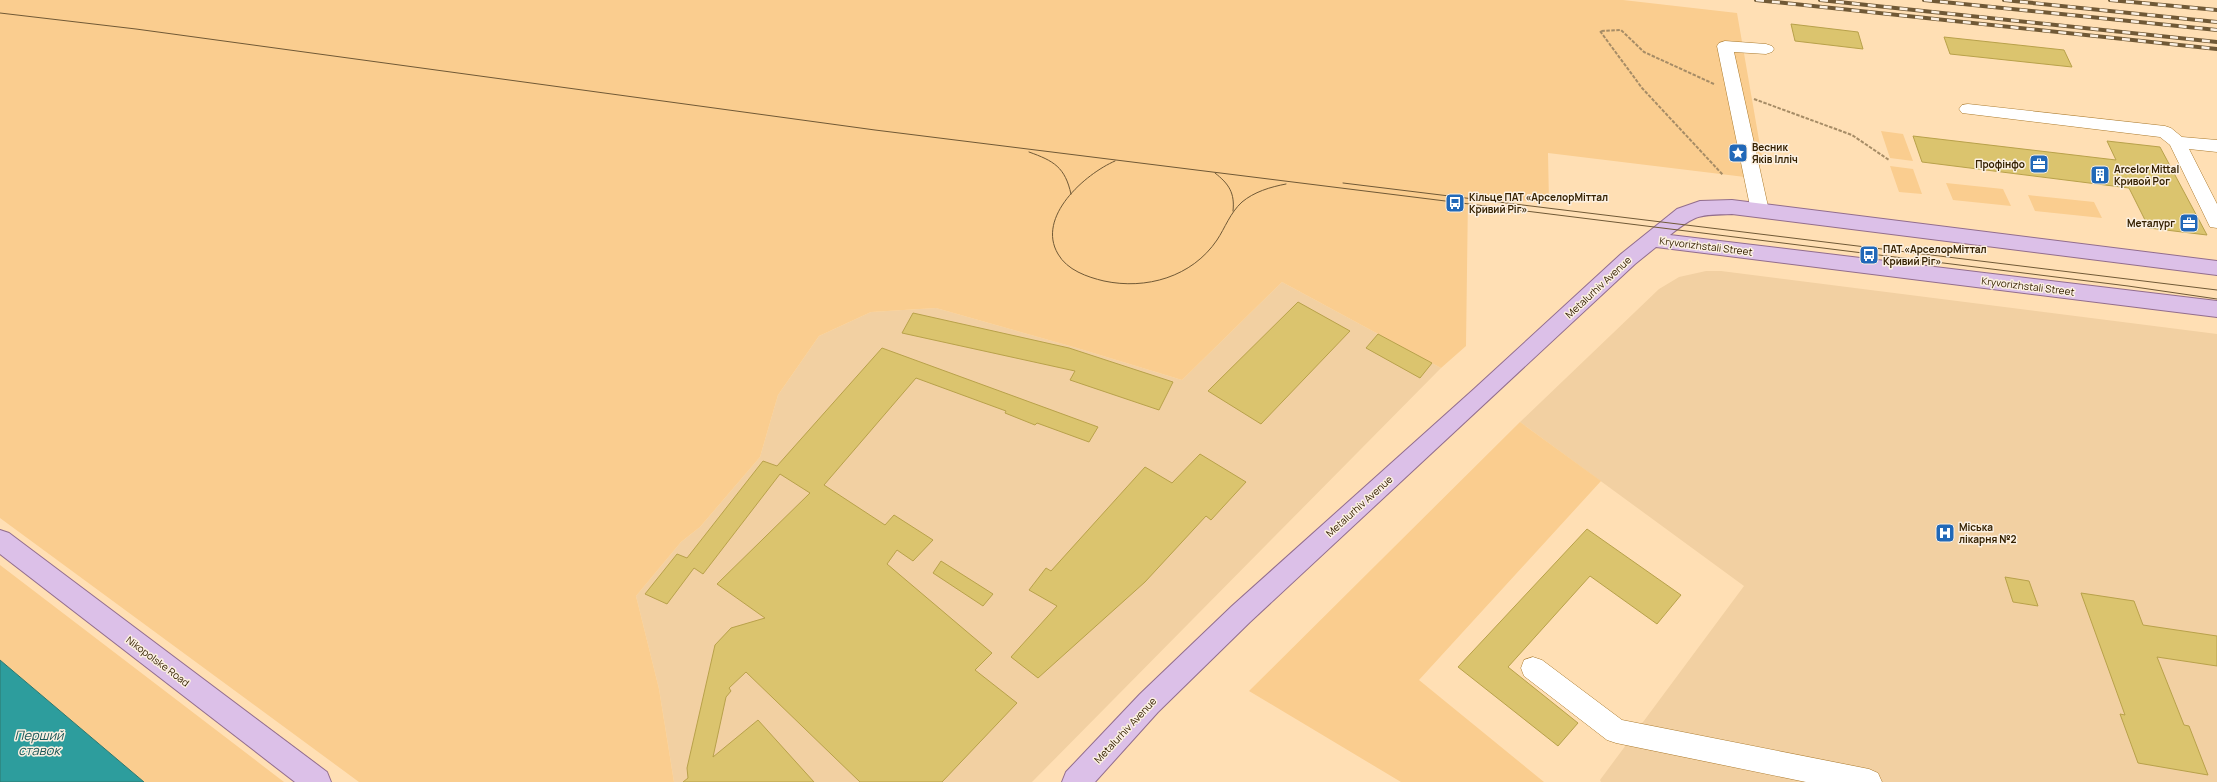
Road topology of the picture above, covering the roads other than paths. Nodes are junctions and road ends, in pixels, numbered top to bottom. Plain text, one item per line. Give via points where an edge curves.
1 (1766, 49) dead end
2 (1968, 109) dead end
3 (2176, 142) junction
4 (2217, 146) edge
5 (1760, 210) junction
6 (2217, 222) edge
7 (1652, 240) junction
8 (2217, 268) edge
9 (2217, 310) edge
10 (0, 540) edge
11 (1533, 668) dead end
12 (316, 782) edge
13 (1076, 782) edge
14 (1869, 782) edge

1 - 5 lane via 1726,46
2 - 3 lane via 2165,132
3 - 4 lane
3 - 6 lane
5 - 7 main road, Kryvorizhstali Street via 1700,208 1684,214
5 - 8 main road, Kryvorizhstali Street
7 - 9 main road, Kryvorizhstali Street
7 - 13 main road, Metalurhiv Avenue via 1628,259 1241,614 1149,703
10 - 12 main road, Nikopolske Road
11 - 14 lane via 1616,732

